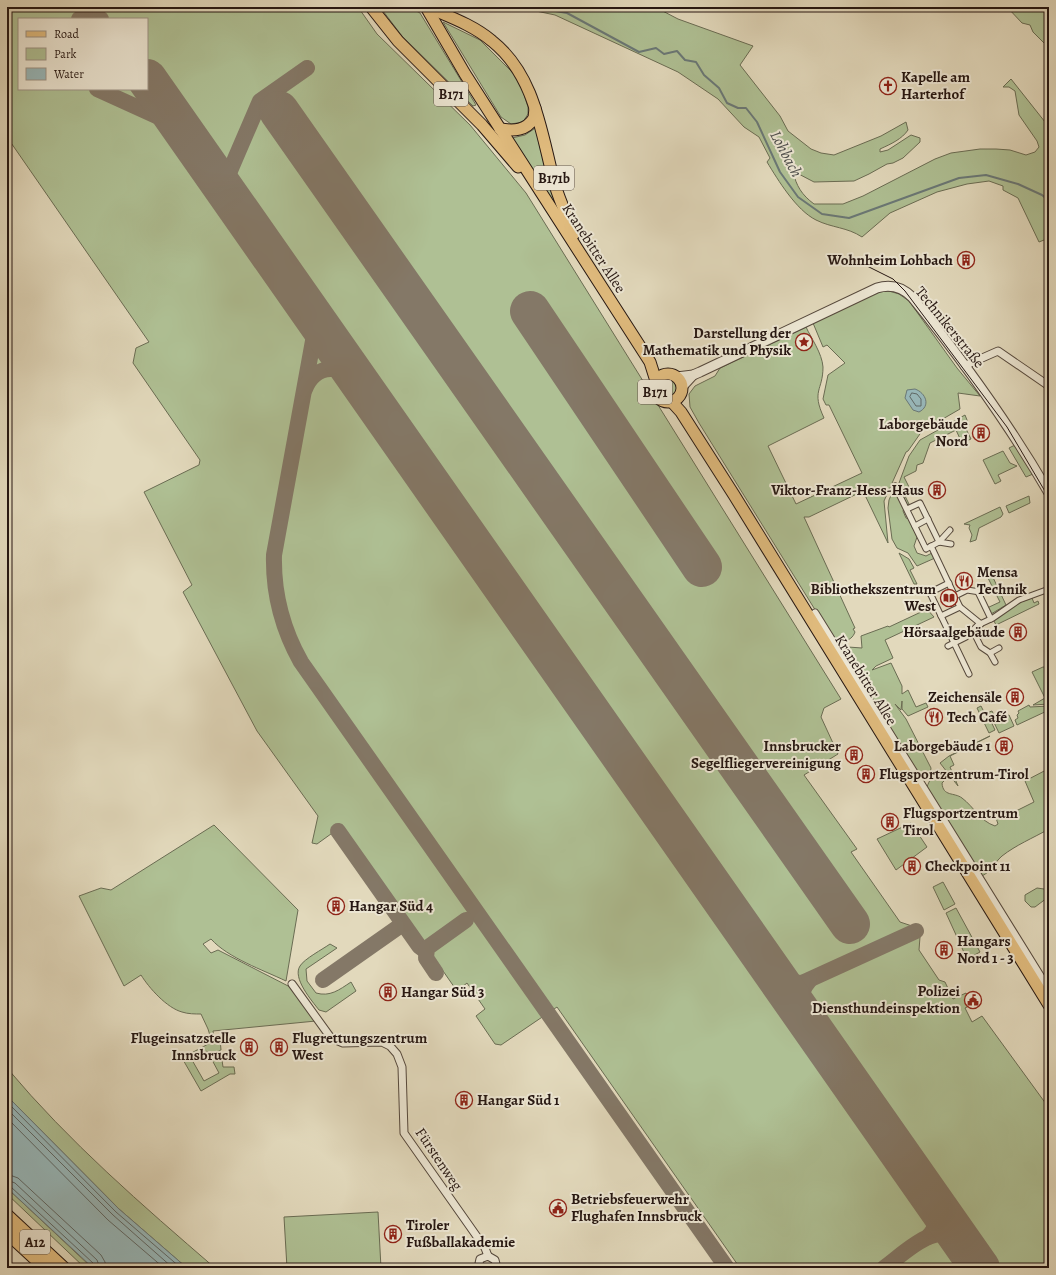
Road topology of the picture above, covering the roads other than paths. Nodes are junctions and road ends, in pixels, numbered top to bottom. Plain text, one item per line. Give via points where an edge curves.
1 (371, 7) edge
2 (427, 7) edge
3 (534, 105) junction
4 (500, 129) junction
5 (532, 180) junction
6 (578, 250) junction
7 (964, 366) junction
8 (661, 377) junction
9 (1049, 386) edge
10 (677, 390) junction
11 (894, 486) dead end
12 (1049, 493) edge
13 (907, 509) junction
14 (928, 519) junction
15 (915, 526) junction
16 (950, 530) dead end
17 (939, 542) junction
18 (951, 544) dead end
19 (932, 546) junction
20 (949, 583) junction
21 (1049, 589) edge
22 (955, 596) junction
23 (960, 607) junction
24 (815, 613) dead end
25 (941, 616) junction
26 (991, 619) junction
27 (981, 624) junction
28 (973, 631) junction
29 (955, 642) junction
30 (948, 646) dead end
31 (999, 648) dead end
32 (990, 653) junction
33 (994, 662) dead end
34 (970, 674) dead end
35 (292, 984) dead end
36 (1049, 990) edge
37 (1049, 1005) edge
38 (7, 1216) edge
39 (7, 1232) edge
40 (479, 1240) junction
41 (488, 1256) junction
42 (480, 1259) junction
43 (497, 1266) edge
44 (46, 1268) edge
45 (63, 1268) edge
46 (478, 1268) edge
47 (504, 1268) edge

1 - 5 main road, B171 via 405,48
2 - 3 main road, B171b via 471,27 498,46 519,72
2 - 4 main road, Kranebitter Allee / B171
3 - 4 main road via 534,118 526,126 515,131
3 - 6 main road, B171b via 556,186 574,232
4 - 5 main road, Kranebitter Allee / B171
5 - 6 main road, Kranebitter Allee / B171
6 - 8 main road, Kranebitter Allee / B171
7 - 9 street via 998,351
7 - 10 street, Technikerstraße via 912,297 898,288 886,286 873,289 693,375
7 - 12 street, Technikerstraße via 1018,440
8 - 10 main road, B171
8 - 10 main road, B171 via 654,389 658,397 662,400
10 - 37 main road, Kranebitter Allee / B171 via 681,412
11 - 13 street
13 - 14 street via 920,503
13 - 15 street
14 - 15 street
14 - 17 street
15 - 19 street via 926,549
16 - 17 street
17 - 18 street
17 - 19 street
19 - 20 street
20 - 22 street
20 - 25 street via 929,593
21 - 26 street via 1019,600
22 - 23 street
22 - 26 street via 967,589 979,592
23 - 25 street
23 - 27 street
24 - 36 street, Kranebitter Allee
25 - 29 street
26 - 27 street
27 - 28 street
28 - 29 street
28 - 32 street via 981,647
29 - 30 street
29 - 34 street
31 - 32 street
32 - 33 street
35 - 40 street, Fürstenweg via 331,1038 343,1043 382,1042 397,1054 402,1067 404,1133
38 - 45 highway, A12
39 - 44 highway, A12
40 - 41 street, Fürstenweg
40 - 42 street
41 - 42 street
41 - 43 street via 493,1258
42 - 46 street
43 - 47 street

